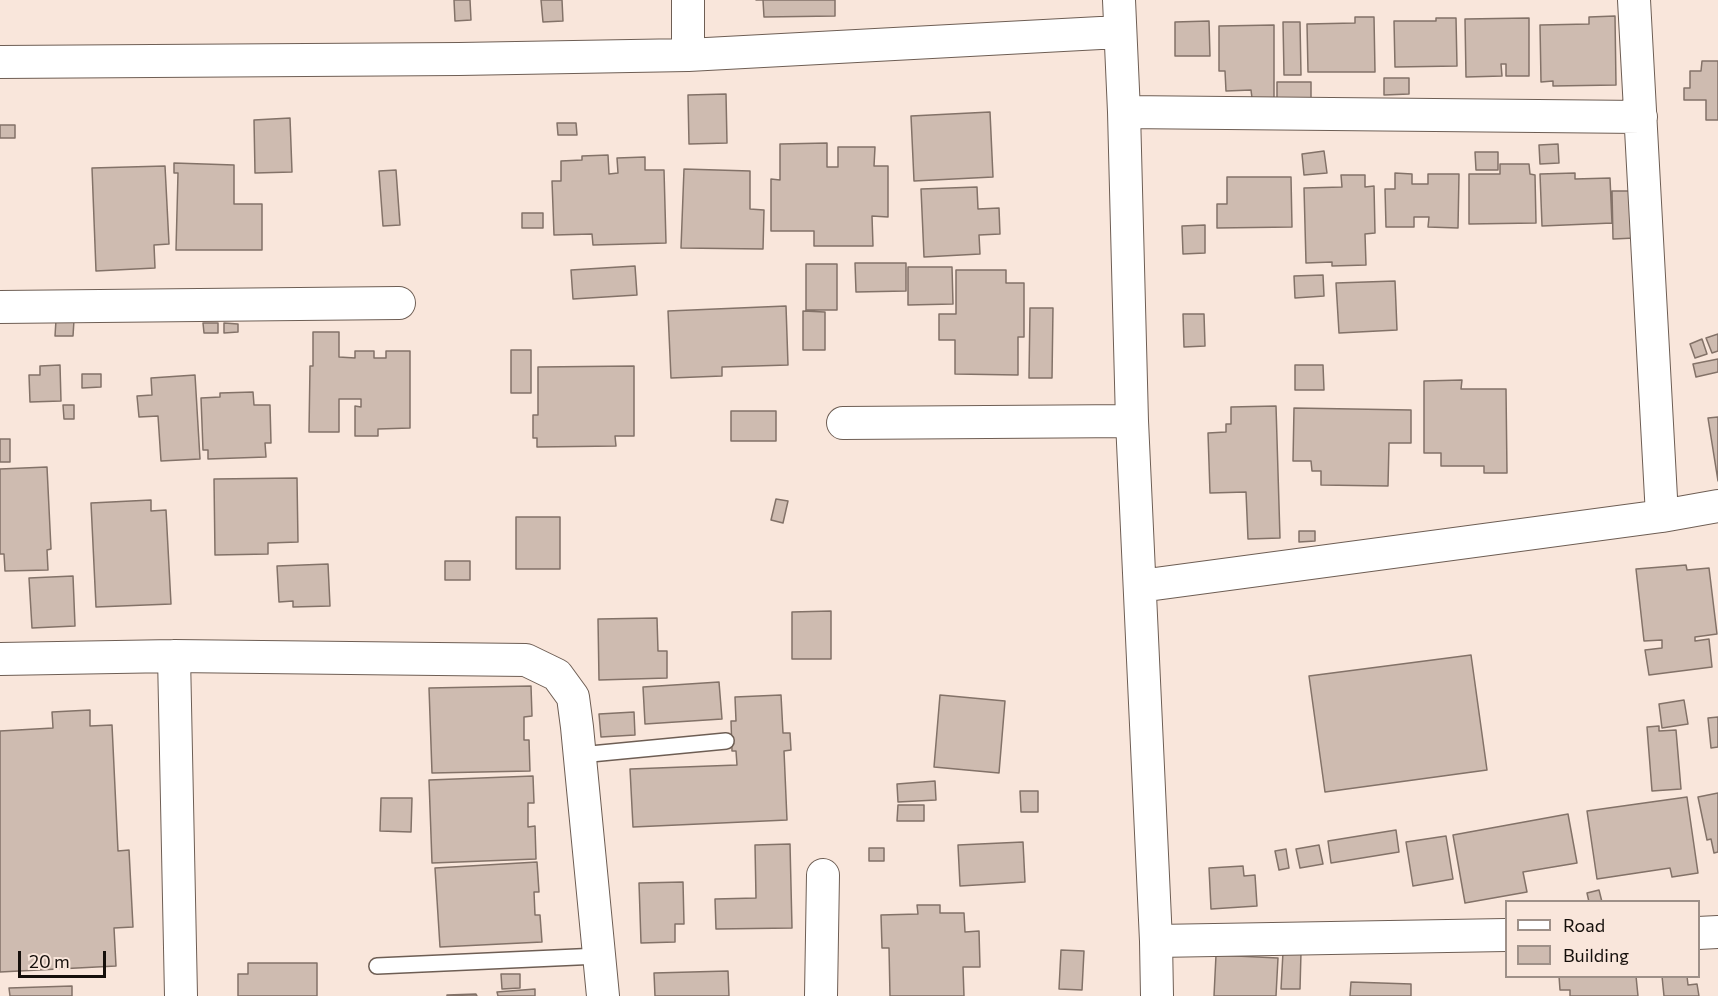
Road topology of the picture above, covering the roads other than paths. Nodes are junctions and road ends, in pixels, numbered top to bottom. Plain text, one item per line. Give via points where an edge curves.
1 (688, 0) edge
2 (1119, 0) edge
3 (1634, 0) edge
4 (1119, 32) junction
5 (688, 55) junction
6 (0, 62) edge
7 (1124, 112) junction
8 (1641, 117) junction
9 (399, 303) dead end
10 (0, 307) edge
11 (1132, 421) junction
12 (843, 423) dead end
13 (1718, 506) edge
14 (1662, 516) junction
15 (1140, 586) junction
16 (174, 656) junction
17 (0, 659) edge
18 (726, 741) dead end
19 (580, 755) junction
20 (823, 875) dead end
21 (1718, 932) edge
22 (1700, 933) edge
23 (1505, 935) edge
24 (1156, 941) junction
25 (599, 956) junction
26 (377, 966) dead end
27 (181, 996) edge
28 (603, 996) edge
29 (821, 996) edge
30 (1157, 996) edge

1 - 5 street
2 - 4 street
3 - 8 street
4 - 5 street
4 - 7 street
5 - 6 street
7 - 8 street
7 - 11 street
8 - 14 street
9 - 10 street
11 - 12 street
11 - 15 street
13 - 14 street
14 - 15 street
15 - 24 street
16 - 17 street
16 - 19 street via 525,660 557,675 573,696
16 - 27 street
18 - 19 lane
19 - 25 street
20 - 29 street
21 - 22 street
23 - 24 street
24 - 30 street
25 - 26 lane
25 - 28 street

